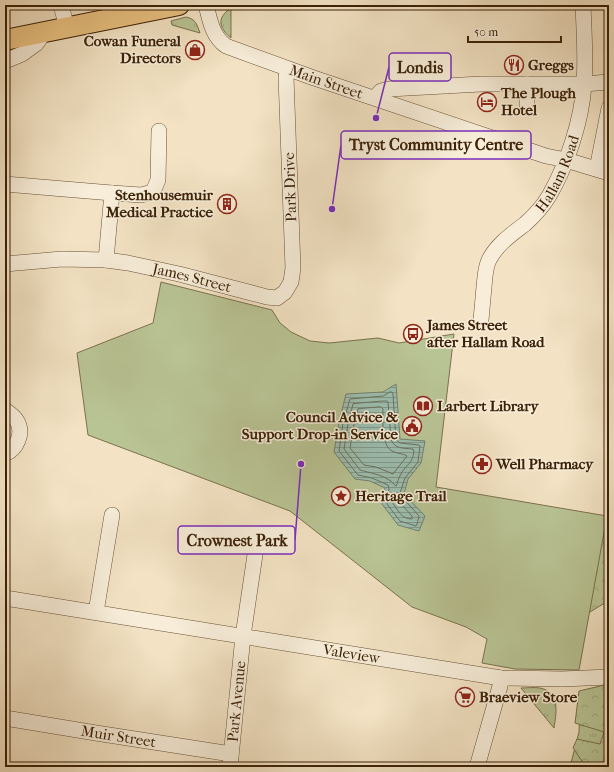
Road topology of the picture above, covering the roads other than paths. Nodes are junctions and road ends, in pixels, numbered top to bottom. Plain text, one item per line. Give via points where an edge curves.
1 (61, 5) edge
2 (179, 5) edge
3 (206, 5) edge
4 (583, 5) edge
5 (67, 28) junction
6 (44, 33) junction
7 (5, 40) edge
8 (5, 61) edge
9 (288, 69) junction
10 (609, 82) edge
11 (527, 84) junction
12 (584, 84) junction
13 (375, 98) junction
14 (527, 108) dead end
15 (609, 108) edge
16 (159, 131) dead end
17 (566, 160) junction
18 (603, 171) edge
19 (5, 184) edge
20 (112, 193) junction
21 (106, 260) junction
22 (5, 264) edge
23 (277, 298) joint
24 (481, 320) dead end
25 (5, 410) edge
26 (5, 454) edge
27 (112, 515) dead end
28 (256, 548) dead end
29 (5, 598) edge
30 (96, 612) junction
31 (243, 636) junction
32 (609, 677) edge
33 (501, 678) junction
34 (5, 718) edge
35 (231, 761) edge
36 (477, 767) edge

1 - 5 street
2 - 5 main road
3 - 9 street, Main Street via 215,34 226,46
4 - 12 street, Hallam Road
5 - 6 main road
6 - 7 main road
6 - 8 street via 36,44 22,54
9 - 13 street, Main Street
9 - 23 street, Park Drive via 286,77 293,268 286,292
10 - 12 street
11 - 12 street
11 - 13 street via 389,89 381,91
11 - 14 street
12 - 17 street, Hallam Road via 578,122
13 - 17 street, Main Street via 546,156
15 - 18 street
16 - 20 street via 158,180 153,192 141,195
17 - 18 street, Main Street
17 - 24 street, Hallam Road via 558,179 538,211 504,240 489,260
19 - 20 street
20 - 21 street
21 - 22 street, James Street via 62,259
21 - 23 street, James Street via 128,262
25 - 26 street via 18,422 20,431 15,446
27 - 30 street
28 - 31 street, Park Avenue
29 - 30 street, Valeview
30 - 31 street, Valeview
31 - 33 street, Valeview
31 - 35 street, Park Avenue
32 - 33 street, Valeview
33 - 36 street
34 - 35 street, Muir Street via 96,733

